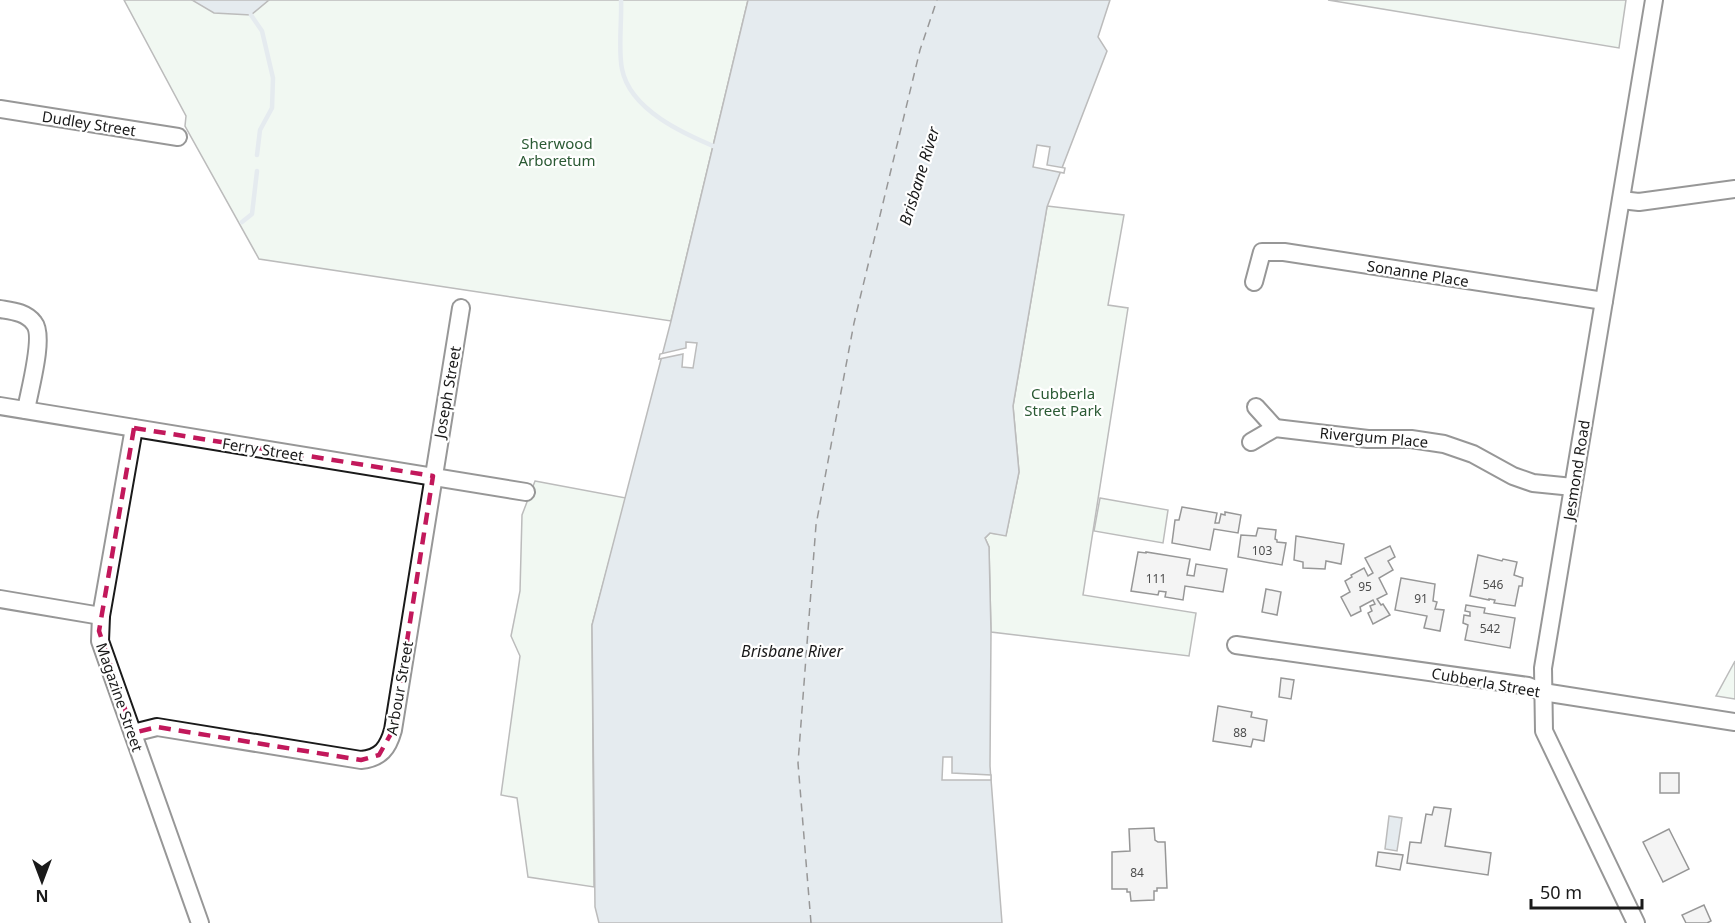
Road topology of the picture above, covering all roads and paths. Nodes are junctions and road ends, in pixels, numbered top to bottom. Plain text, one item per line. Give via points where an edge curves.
1 (1654, 0) edge
2 (0, 109) edge
3 (178, 137) dead end
4 (1735, 189) edge
5 (1621, 200) junction
6 (1254, 282) dead end
7 (1604, 301) junction
8 (461, 308) dead end
9 (0, 309) edge
10 (0, 405) edge
11 (1256, 407) dead end
12 (26, 410) junction
13 (134, 428) junction
14 (1275, 428) junction
15 (1251, 442) dead end
16 (433, 476) junction
17 (1573, 487) junction
18 (526, 492) dead end
19 (0, 599) edge
20 (101, 615) junction
21 (1236, 645) dead end
22 (1543, 692) junction
23 (1735, 723) edge
24 (133, 733) junction
25 (200, 923) edge
26 (1636, 923) edge

1 - 5 street, Jesmond Road
2 - 3 street, Dudley Street
4 - 5 street via 1639,202
5 - 7 street, Jesmond Road
6 - 7 street, Sonanne Place via 1262,252 1284,252
7 - 17 street, Jesmond Road
8 - 16 street, Joseph Street
9 - 12 street via 27,316 38,329
10 - 12 street, Ferry Street
11 - 14 street
12 - 13 street, Ferry Street
13 - 16 street, Ferry Street
13 - 20 street, Magazine Street
14 - 15 street
14 - 17 street, Rivergum Place via 1444,444 1533,483
16 - 18 street, Ferry Street
16 - 24 street, Arbour Street via 393,730 383,752 361,760 157,727
17 - 22 street, Jesmond Road via 1543,668
19 - 20 street
20 - 24 street, Magazine Street via 100,641
21 - 22 street, Cubberla Street via 1528,686
22 - 23 street, Cubberla Street
22 - 26 street, Jesmond Road via 1544,731
24 - 25 street, Magazine Street

